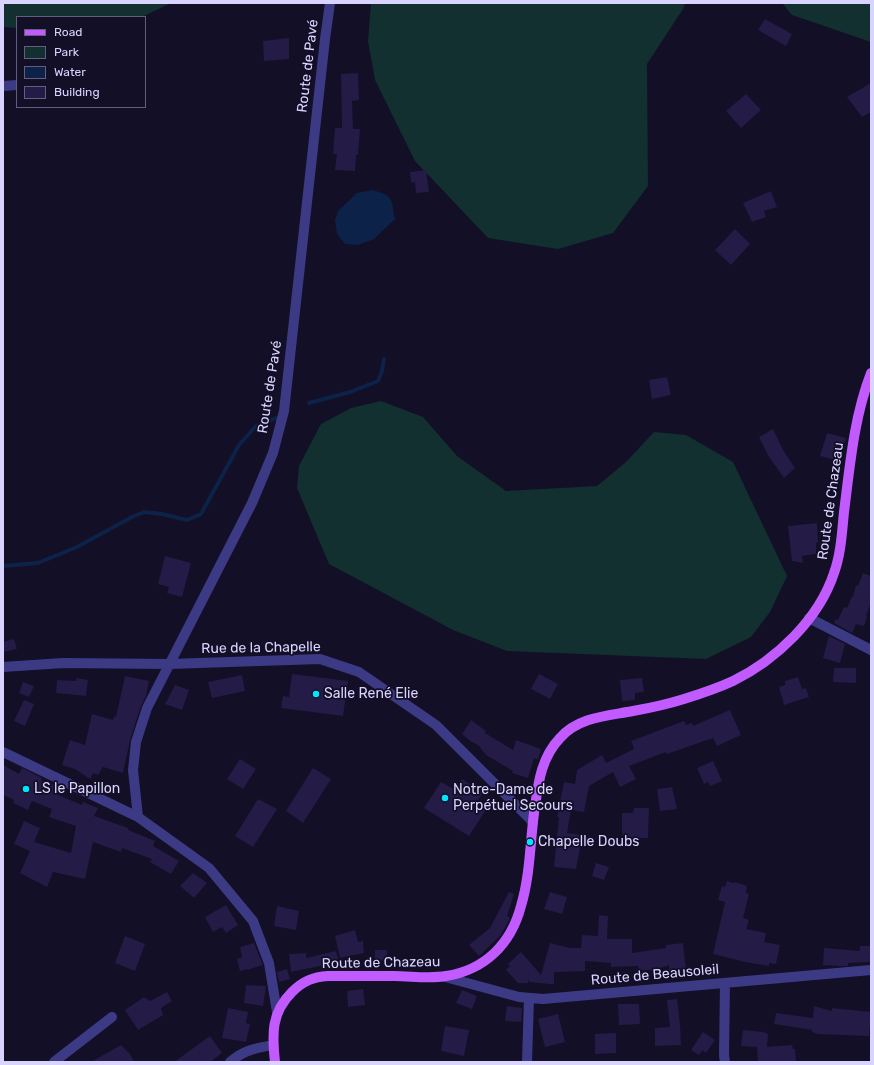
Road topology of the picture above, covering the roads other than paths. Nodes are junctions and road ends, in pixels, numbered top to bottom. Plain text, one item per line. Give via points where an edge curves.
1 (330, 3) edge
2 (16, 85) edge
3 (3, 86) edge
4 (871, 373) edge
5 (809, 618) junction
6 (871, 650) edge
7 (169, 664) junction
8 (3, 667) edge
9 (3, 752) edge
10 (138, 817) junction
11 (533, 822) junction
12 (871, 970) edge
13 (445, 977) junction
14 (725, 984) junction
15 (528, 998) junction
16 (277, 1012) junction
17 (112, 1017) dead end
18 (274, 1045) junction
19 (54, 1062) edge
20 (230, 1062) edge
21 (275, 1062) edge
22 (527, 1062) edge
23 (725, 1062) edge

1 - 7 street, Route de Pavé via 284,411 273,453 252,503
2 - 3 street
4 - 5 main road, Route de Chazeau via 852,445 839,553 834,572 819,605
5 - 6 street
5 - 11 main road, Route de Chazeau via 785,645 733,681 683,699 591,718 570,728 546,756 541,769
7 - 8 street, Rue de la Chapelle via 63,663
7 - 10 street, Route de Pavé via 146,708 136,742 133,770
7 - 11 street, Rue de la Chapelle via 320,659 358,672 436,725
9 - 10 street
10 - 16 street via 208,868 253,921 269,963
11 - 13 main road, Route de Chazeau via 529,865 521,906 511,931 498,951 488,959 464,972
12 - 14 street, Route de Beausoleil
13 - 15 street, Route de Beausoleil
13 - 16 main road, Route de Chazeau via 316,977 294,991
14 - 15 street, Route de Beausoleil via 543,999
14 - 23 street
15 - 22 street
16 - 18 main road, Route de Chazeau
17 - 19 street
18 - 20 street via 249,1050
18 - 21 main road, Route de Chazeau

